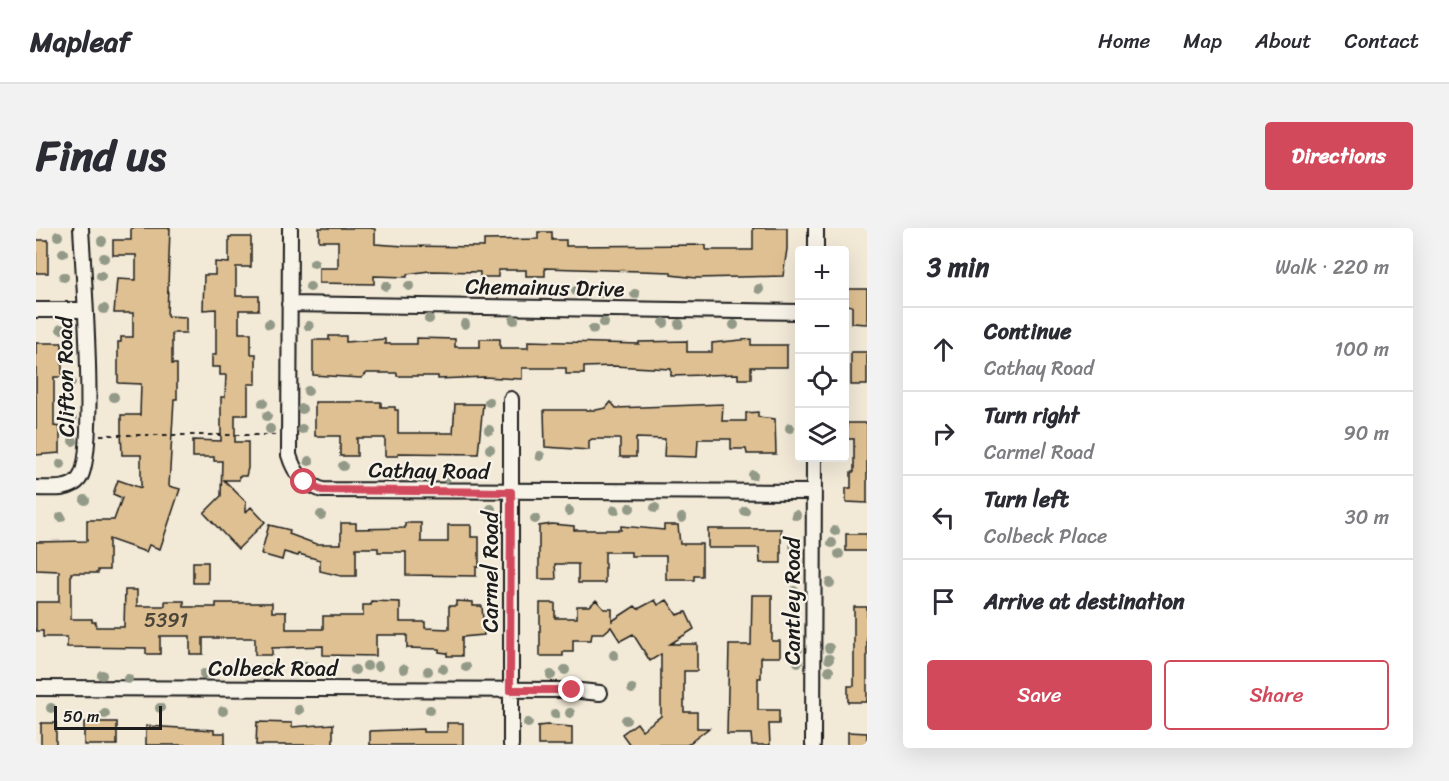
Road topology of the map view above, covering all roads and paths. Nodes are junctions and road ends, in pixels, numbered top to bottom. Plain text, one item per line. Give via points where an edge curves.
1 (81, 228) edge
2 (290, 228) edge
3 (816, 228) edge
4 (816, 246) edge
5 (290, 304) junction
6 (36, 310) edge
7 (85, 310) junction
8 (795, 312) edge
9 (511, 399) dead end
10 (88, 435) junction
11 (290, 435) junction
12 (814, 462) edge
13 (36, 488) edge
14 (511, 492) junction
15 (813, 492) junction
16 (36, 688) edge
17 (510, 690) junction
18 (600, 693) dead end
19 (510, 745) edge
20 (813, 745) edge

1 - 7 street, Clifton Road
2 - 5 street, Cathay Road
3 - 4 street
5 - 8 street, Chemainus Drive
5 - 11 street, Cathay Road
6 - 7 street
7 - 10 street, Clifton Road
9 - 14 street, Carmel Road
10 - 11 path
10 - 13 street, Clifton Road via 84,469 77,481 63,487
11 - 14 street, Cathay Road via 293,468 304,482 322,490
12 - 15 street, Cantley Road
14 - 15 street, Cathay Road
14 - 17 street, Carmel Road
15 - 20 street, Cantley Road
16 - 17 street, Colbeck Road
17 - 18 street, Colbeck Road
17 - 19 street, Carmel Road

